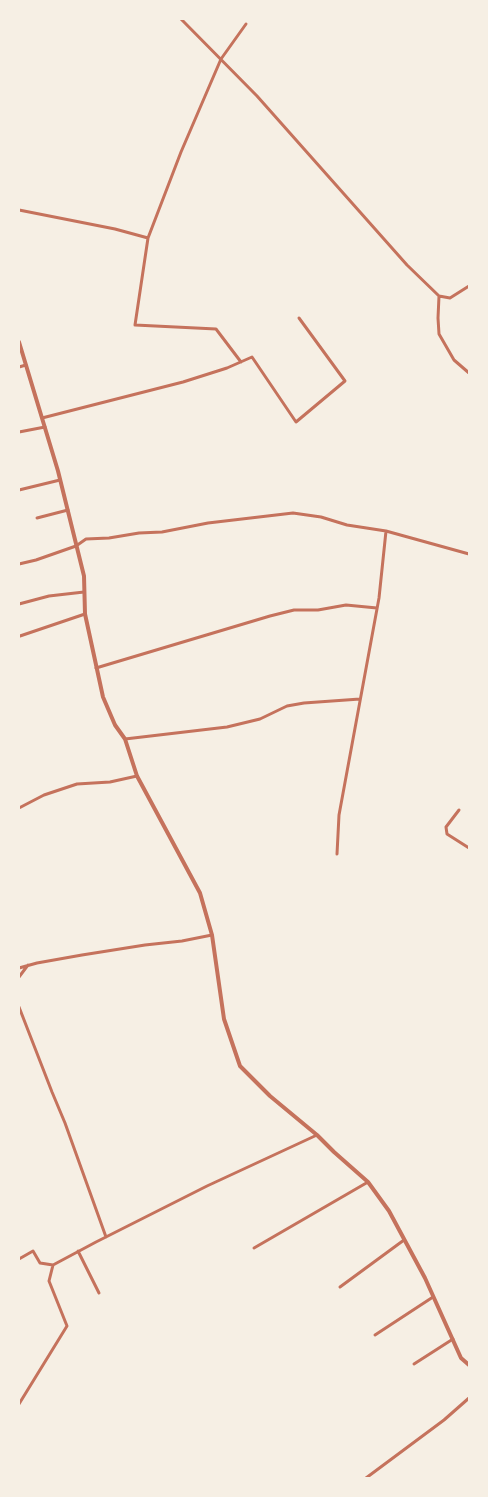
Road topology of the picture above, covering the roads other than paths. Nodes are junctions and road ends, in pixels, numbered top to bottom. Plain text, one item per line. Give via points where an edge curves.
1 (181, 19) edge
2 (246, 24) dead end
3 (221, 59) junction
4 (19, 210) edge
5 (148, 238) junction
6 (469, 286) edge
7 (439, 296) junction
8 (299, 318) dead end
9 (19, 342) edge
10 (241, 362) junction
11 (26, 365) junction
12 (19, 367) edge
13 (469, 373) edge
14 (42, 418) junction
15 (45, 427) junction
16 (19, 432) edge
17 (60, 480) junction
18 (19, 490) edge
19 (68, 510) junction
20 (37, 518) dead end
21 (386, 531) junction
22 (76, 546) junction
23 (469, 554) edge
24 (19, 564) edge
25 (84, 592) junction
26 (19, 604) edge
27 (377, 608) junction
28 (85, 614) junction
29 (20, 636) edge
30 (96, 668) junction
31 (360, 699) junction
32 (125, 739) junction
33 (137, 776) junction
34 (19, 808) edge
35 (459, 810) dead end
36 (469, 848) edge
37 (337, 854) dead end
38 (212, 935) junction
39 (28, 965) junction
40 (19, 968) edge
41 (19, 978) edge
42 (19, 1007) edge
43 (317, 1135) junction
44 (368, 1182) junction
45 (106, 1237) junction
46 (404, 1240) junction
47 (254, 1248) dead end
48 (78, 1251) junction
49 (19, 1259) edge
50 (53, 1265) junction
51 (340, 1287) dead end
52 (99, 1293) dead end
53 (433, 1297) junction
54 (375, 1335) dead end
55 (453, 1339) junction
56 (414, 1364) dead end
57 (469, 1365) edge
58 (469, 1398) edge
59 (19, 1404) edge
60 (366, 1478) edge

1 - 3 street
2 - 3 street
3 - 5 street
3 - 7 street via 407,265
4 - 5 street
5 - 10 street via 135,325 216,329
6 - 7 street via 450,298
7 - 13 street via 439,334 454,360
8 - 10 street via 345,381 296,422 252,357
9 - 11 street
10 - 14 street via 183,382
11 - 12 street
11 - 14 street
14 - 15 street
15 - 16 street
15 - 17 street
17 - 18 street
17 - 19 street
19 - 20 street
19 - 22 street
21 - 22 street via 293,513 208,523 162,532 86,539
21 - 23 street
21 - 27 street
22 - 24 street
22 - 25 street via 84,576
25 - 26 street via 49,596
25 - 28 street
27 - 30 street via 346,605 318,610 294,610
27 - 31 street
28 - 29 street
28 - 30 street
30 - 32 street via 103,697 115,725
31 - 32 street via 304,703 287,706 260,719 228,727
31 - 37 street via 340,815
32 - 33 street
33 - 34 street via 110,782 77,784 44,795
33 - 38 street via 200,893
35 - 36 street via 446,827 447,834
38 - 39 street
38 - 43 street via 224,1019 240,1066 270,1096
39 - 40 street
39 - 41 street
42 - 45 street
43 - 44 street
43 - 45 street
44 - 46 street via 389,1211
44 - 47 street
45 - 48 street
46 - 51 street
46 - 53 street
48 - 50 street
48 - 52 street
49 - 50 street via 33,1250 40,1263
50 - 59 street via 49,1281 67,1326
53 - 54 street
53 - 55 street
55 - 56 street
55 - 57 street via 461,1358
58 - 60 street via 444,1420

